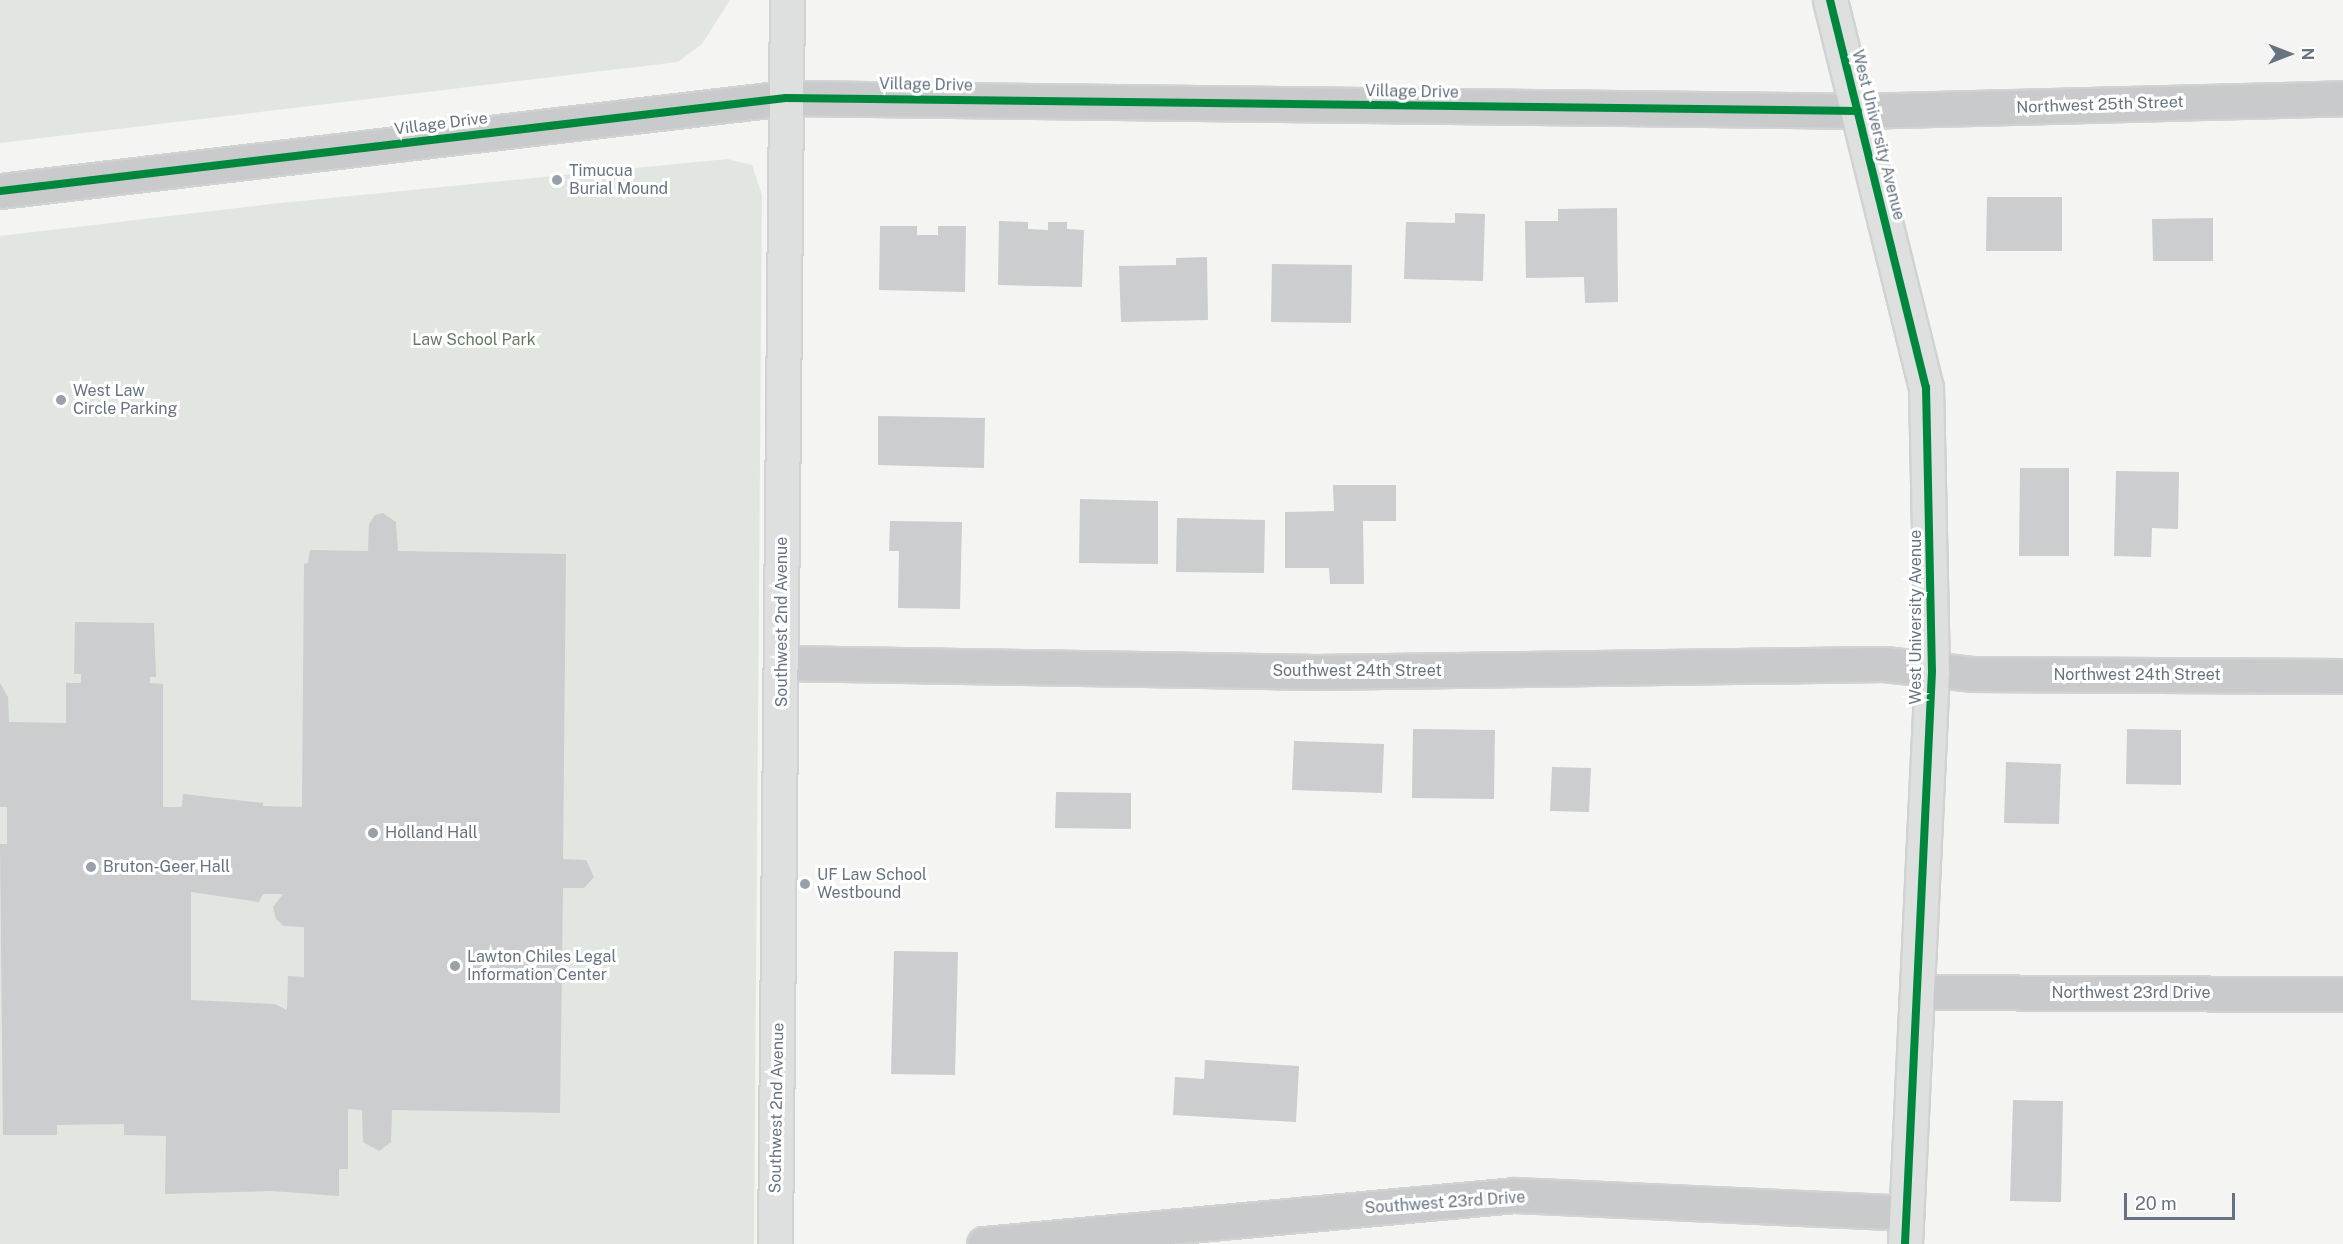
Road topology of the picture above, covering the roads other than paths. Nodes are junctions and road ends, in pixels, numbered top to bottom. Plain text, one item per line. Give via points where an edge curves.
1 (787, 0) edge
2 (1830, 0) edge
3 (786, 98) junction
4 (2343, 99) edge
5 (1858, 111) junction
6 (0, 191) edge
7 (782, 663) junction
8 (1932, 671) junction
9 (2343, 676) edge
10 (1920, 992) junction
11 (2343, 994) edge
12 (1906, 1228) edge
13 (775, 1244) edge
14 (984, 1244) edge

1 - 3 main road, Southwest 2nd Avenue
2 - 5 main road, West University Avenue
3 - 5 street, Village Drive
3 - 6 street, Village Drive
3 - 7 main road, Southwest 2nd Avenue
4 - 5 street, Northwest 25th Street
5 - 8 main road, West University Avenue via 1926,387
7 - 8 street, Southwest 24th Street via 1316,672 1866,665
7 - 13 main road, Southwest 2nd Avenue
8 - 9 street, Northwest 24th Street
8 - 10 main road, West University Avenue
10 - 11 street, Northwest 23rd Drive
10 - 12 main road, West University Avenue
12 - 14 street, Southwest 23rd Drive via 1515,1195

